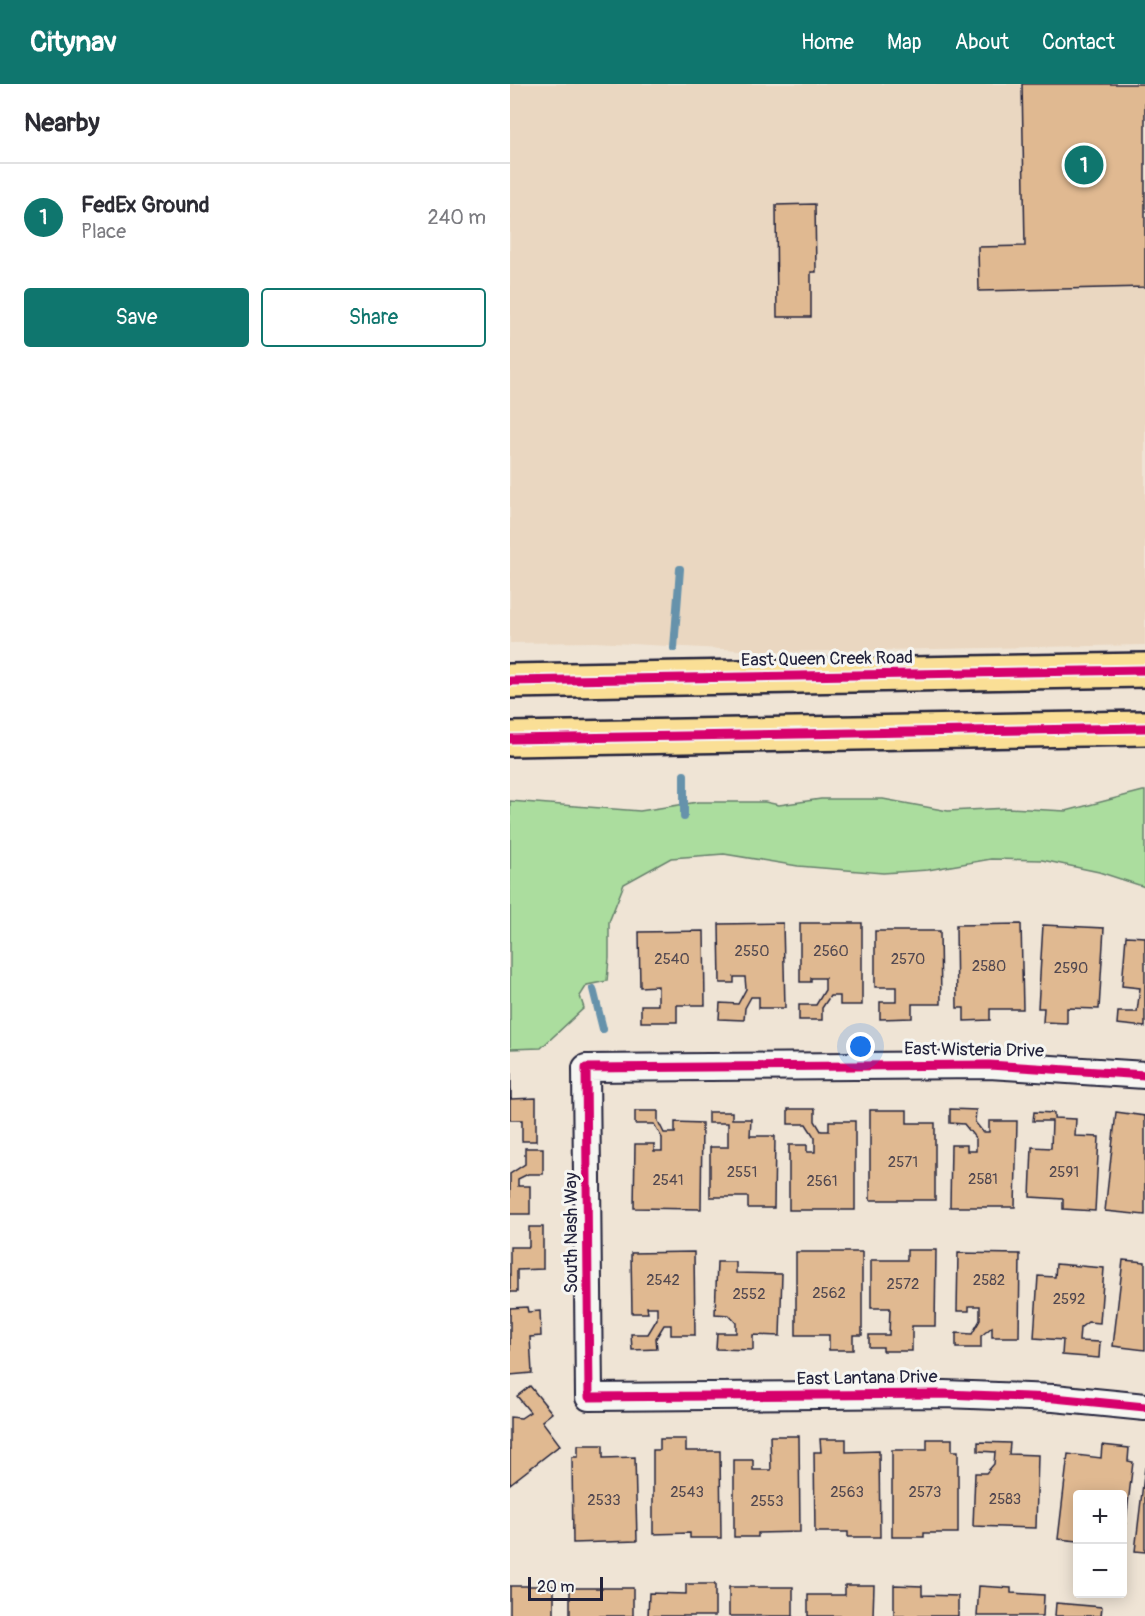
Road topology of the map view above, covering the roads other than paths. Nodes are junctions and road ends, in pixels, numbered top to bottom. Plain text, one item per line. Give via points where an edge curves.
1 (1145, 670) edge
2 (510, 681) edge
3 (1145, 728) edge
4 (510, 739) edge
5 (586, 1068) joint
6 (1145, 1074) edge
7 (588, 1397) joint
8 (1145, 1407) edge

1 - 2 main road, East Queen Creek Road
3 - 4 main road
5 - 6 street, East Wisteria Drive via 988,1065
5 - 7 street, South Nash Way
7 - 8 street, East Lantana Drive via 944,1394 1054,1398

